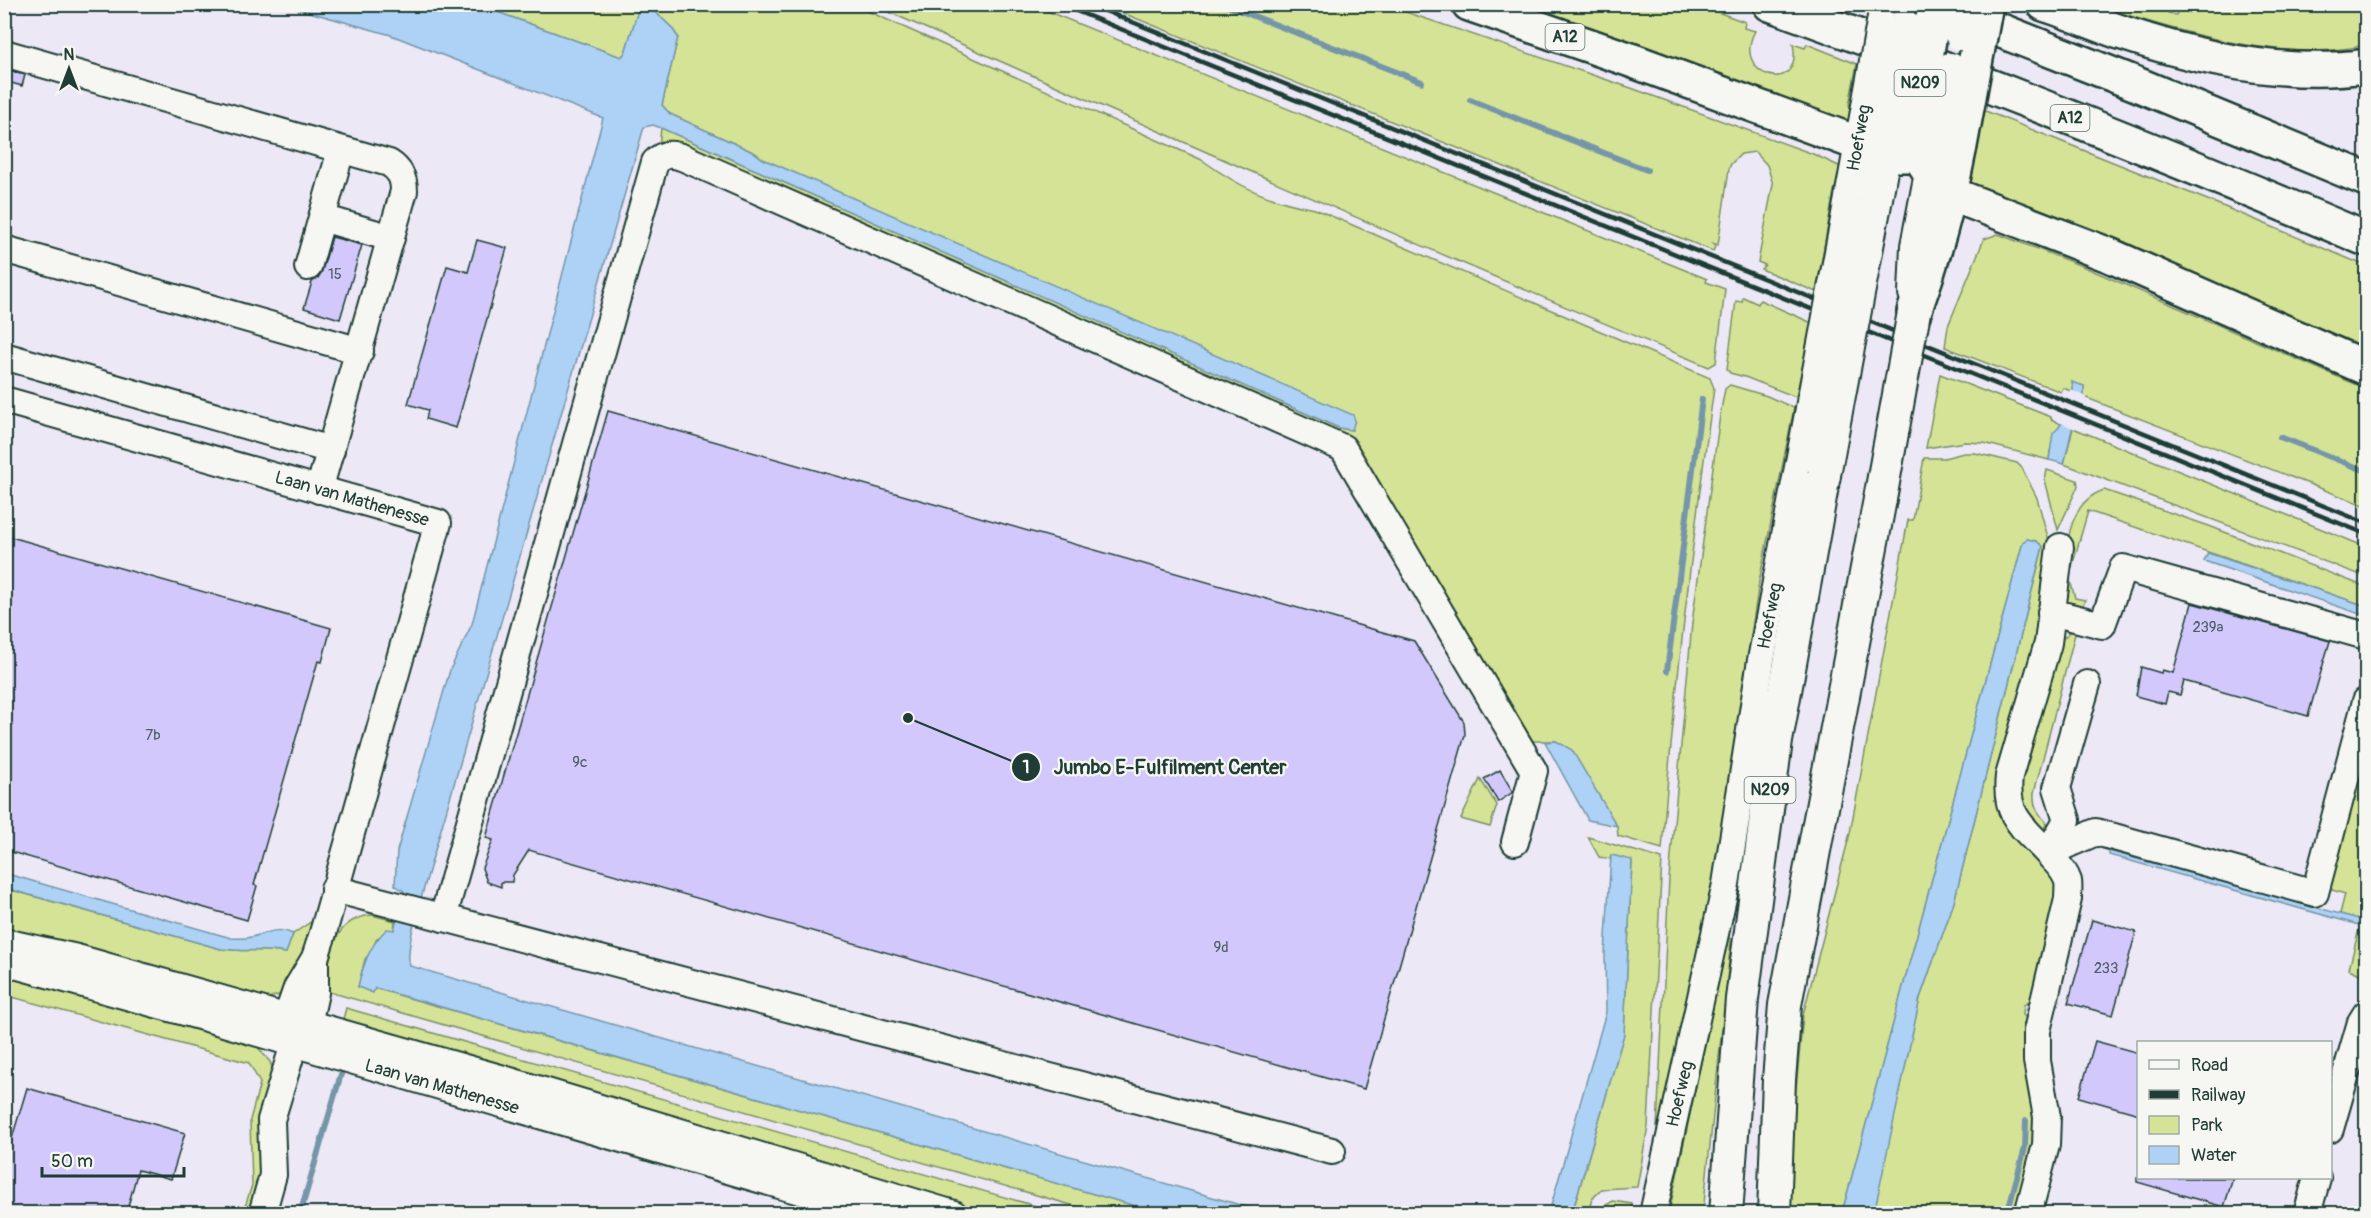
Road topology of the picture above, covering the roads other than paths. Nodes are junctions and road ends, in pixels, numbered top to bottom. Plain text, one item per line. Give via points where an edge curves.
1 (1470, 4) edge
2 (1770, 4) edge
3 (1934, 4) edge
4 (1967, 4) edge
5 (1986, 4) edge
6 (2044, 4) edge
7 (1896, 14) edge
8 (4, 53) edge
9 (2367, 66) edge
10 (1922, 146) junction
11 (1871, 148) junction
12 (341, 150) junction
13 (2367, 179) edge
14 (1997, 211) junction
15 (322, 218) junction
16 (1939, 235) junction
17 (391, 238) junction
18 (2367, 240) edge
19 (4, 249) edge
20 (308, 267) dead end
21 (1914, 312) joint
22 (360, 351) junction
23 (4, 356) edge
24 (2367, 368) edge
25 (4, 400) edge
26 (331, 450) junction
27 (1811, 468) junction
28 (319, 490) junction
29 (2060, 547) dead end
30 (2051, 612) junction
31 (2367, 636) edge
32 (2087, 684) dead end
33 (2367, 701) edge
34 (1515, 842) dead end
35 (2048, 853) junction
36 (334, 889) junction
37 (432, 915) junction
38 (4, 942) edge
39 (4, 962) edge
40 (2367, 1014) edge
41 (296, 1028) junction
42 (2332, 1125) edge
43 (1332, 1151) dead end
44 (2317, 1179) edge
45 (262, 1214) edge
46 (879, 1214) edge
47 (954, 1214) edge
48 (1653, 1214) edge
49 (1726, 1214) edge
50 (1774, 1214) edge
51 (2028, 1214) edge
52 (2307, 1214) edge

1 - 11 highway, A12
2 - 18 highway, A12 via 2039,106
3 - 10 highway, N209, bridge
3 - 13 highway
4 - 10 main road, Hoefweg / N209, bridge via 1950,69
5 - 10 highway, N209, bridge
6 - 9 highway via 2143,40 2231,62 2302,70
7 - 10 main road, Hoefweg / N209, bridge
8 - 12 street
10 - 11 street, Hoefweg
10 - 11 highway via 1904,156
10 - 14 highway
10 - 16 highway, N209
11 - 27 main road, Hoefweg / N209, bridge
12 - 15 street
12 - 17 street via 389,163 401,175 404,191
14 - 16 highway, N209
14 - 24 highway via 2119,259
15 - 17 street
15 - 20 street
16 - 21 highway, N209
17 - 22 street
19 - 22 street
21 - 50 main road, N209, bridge via 1785,1005
22 - 26 street
23 - 26 street
25 - 28 street, Laan van Mathenesse
26 - 28 street
27 - 48 street, Hoefweg via 1760,670 1726,884
27 - 49 main road, Hoefweg / N209 via 1742,999
28 - 36 street, Laan van Mathenesse via 438,523
29 - 30 street
30 - 31 street via 2102,625 2123,568
30 - 35 street via 2048,643 2008,790 2013,815
32 - 35 street via 2057,788 2067,820
33 - 35 street via 2315,893 2096,832
34 - 37 street via 1534,771 1343,448 668,154 655,162
35 - 51 street via 2067,881 2068,899 2037,1031 2037,1061 2047,1117 2046,1145
36 - 37 street
36 - 41 street, Laan van Mathenesse via 315,958 297,988
37 - 43 street
38 - 41 street, Laan van Mathenesse via 77,958
39 - 41 street, Laan van Mathenesse
40 - 42 street via 2361,1022
41 - 45 street via 271,1120 273,1175
41 - 46 street, Laan van Mathenesse
41 - 47 street, Laan van Mathenesse via 511,1081
44 - 52 street

